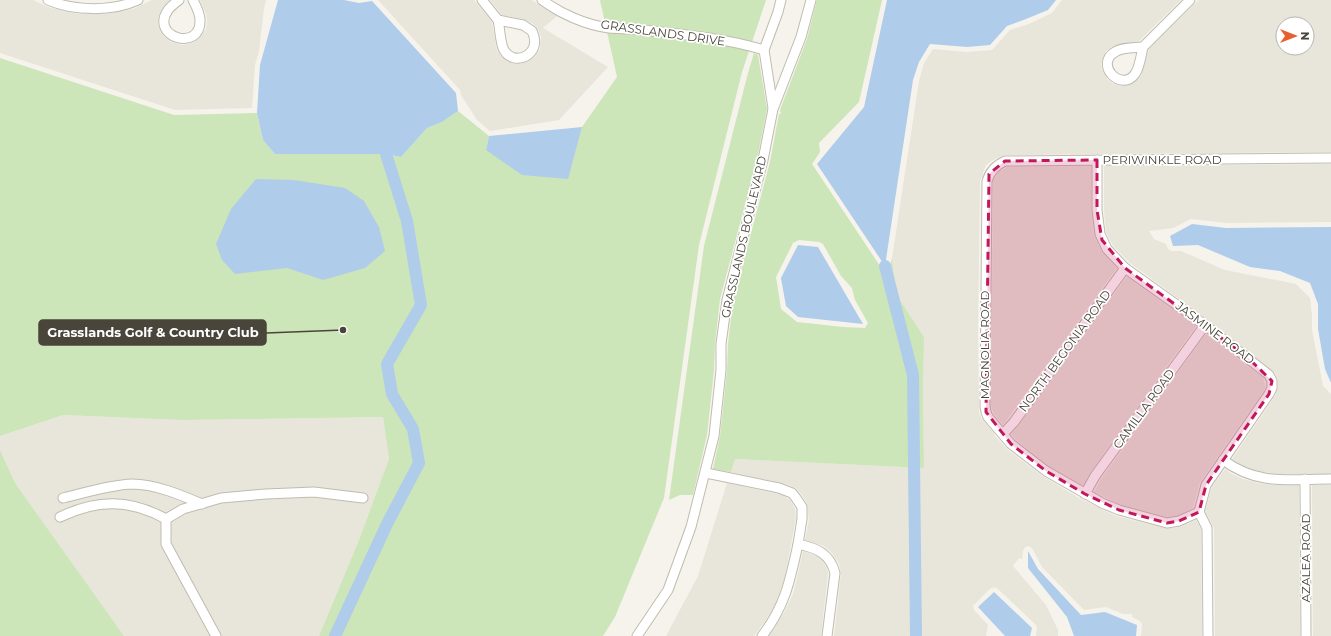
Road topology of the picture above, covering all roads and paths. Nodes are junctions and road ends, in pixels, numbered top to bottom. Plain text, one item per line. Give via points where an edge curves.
1 (48, 0) edge
2 (138, 0) edge
3 (179, 0) edge
4 (193, 0) edge
5 (482, 0) edge
6 (542, 0) edge
7 (781, 0) edge
8 (811, 0) edge
9 (1190, 0) edge
10 (498, 20) junction
11 (1143, 47) dead end
12 (764, 50) junction
13 (773, 109) junction
14 (1331, 158) edge
15 (1097, 160) junction
16 (995, 166) joint
17 (1125, 268) junction
18 (1205, 325) junction
19 (1003, 434) junction
20 (1223, 460) junction
21 (706, 473) junction
22 (1306, 479) junction
23 (1331, 479) edge
24 (1085, 494) junction
25 (63, 498) dead end
26 (363, 498) dead end
27 (202, 504) junction
28 (1199, 512) junction
29 (60, 517) dead end
30 (166, 519) junction
31 (798, 544) junction
32 (216, 636) edge
33 (637, 636) edge
34 (762, 636) edge
35 (827, 636) edge
36 (1208, 636) edge
37 (1306, 636) edge

1 - 2 street via 78,8 105,9
3 - 4 street via 167,12 164,23 170,34 180,39 192,36 199,28 200,16
5 - 10 street
6 - 12 street, GRASSLANDS DRIVE via 576,19 608,28 653,31
7 - 12 street, GRASSLANDS BOULEVARD
8 - 13 street, GRASSLANDS BOULEVARD
9 - 11 street
10 - 10 street via 502,44 507,53 522,58 531,52 535,37 528,28
12 - 13 street, GRASSLANDS BOULEVARD
13 - 21 street, GRASSLANDS BOULEVARD via 763,160 727,300 714,436
14 - 15 street, PERIWINKLE ROAD
15 - 16 street, PERIWINKLE ROAD via 1006,161
15 - 17 street, JASMINE ROAD via 1097,210 1100,234 1107,250
16 - 19 street, MAGNOLIA ROAD via 987,181 985,406 988,417
17 - 18 street, JASMINE ROAD
17 - 19 street, NORTH BEGONIA ROAD
18 - 20 street, JASMINE ROAD via 1272,380 1269,394
18 - 24 street, CAMILLA ROAD via 1095,476
19 - 24 street, MAGNOLIA ROAD via 1011,444 1046,471
20 - 22 street via 1235,469 1260,478
20 - 28 street, JASMINE ROAD via 1206,485
21 - 31 street via 792,493 802,507
21 - 33 street, GRASSLANDS BOULEVARD via 692,527 668,590
22 - 23 street
22 - 37 street, AZALEA ROAD
24 - 28 street, MAGNOLIA ROAD via 1119,510 1167,523 1179,521
25 - 27 street via 112,486 134,484 164,490
26 - 27 street via 314,492 221,498
27 - 30 street via 183,509
28 - 36 street via 1207,528
29 - 30 street via 91,506 113,504 135,506
30 - 32 street via 166,544
31 - 34 street via 780,609
31 - 35 street via 821,551 833,566

